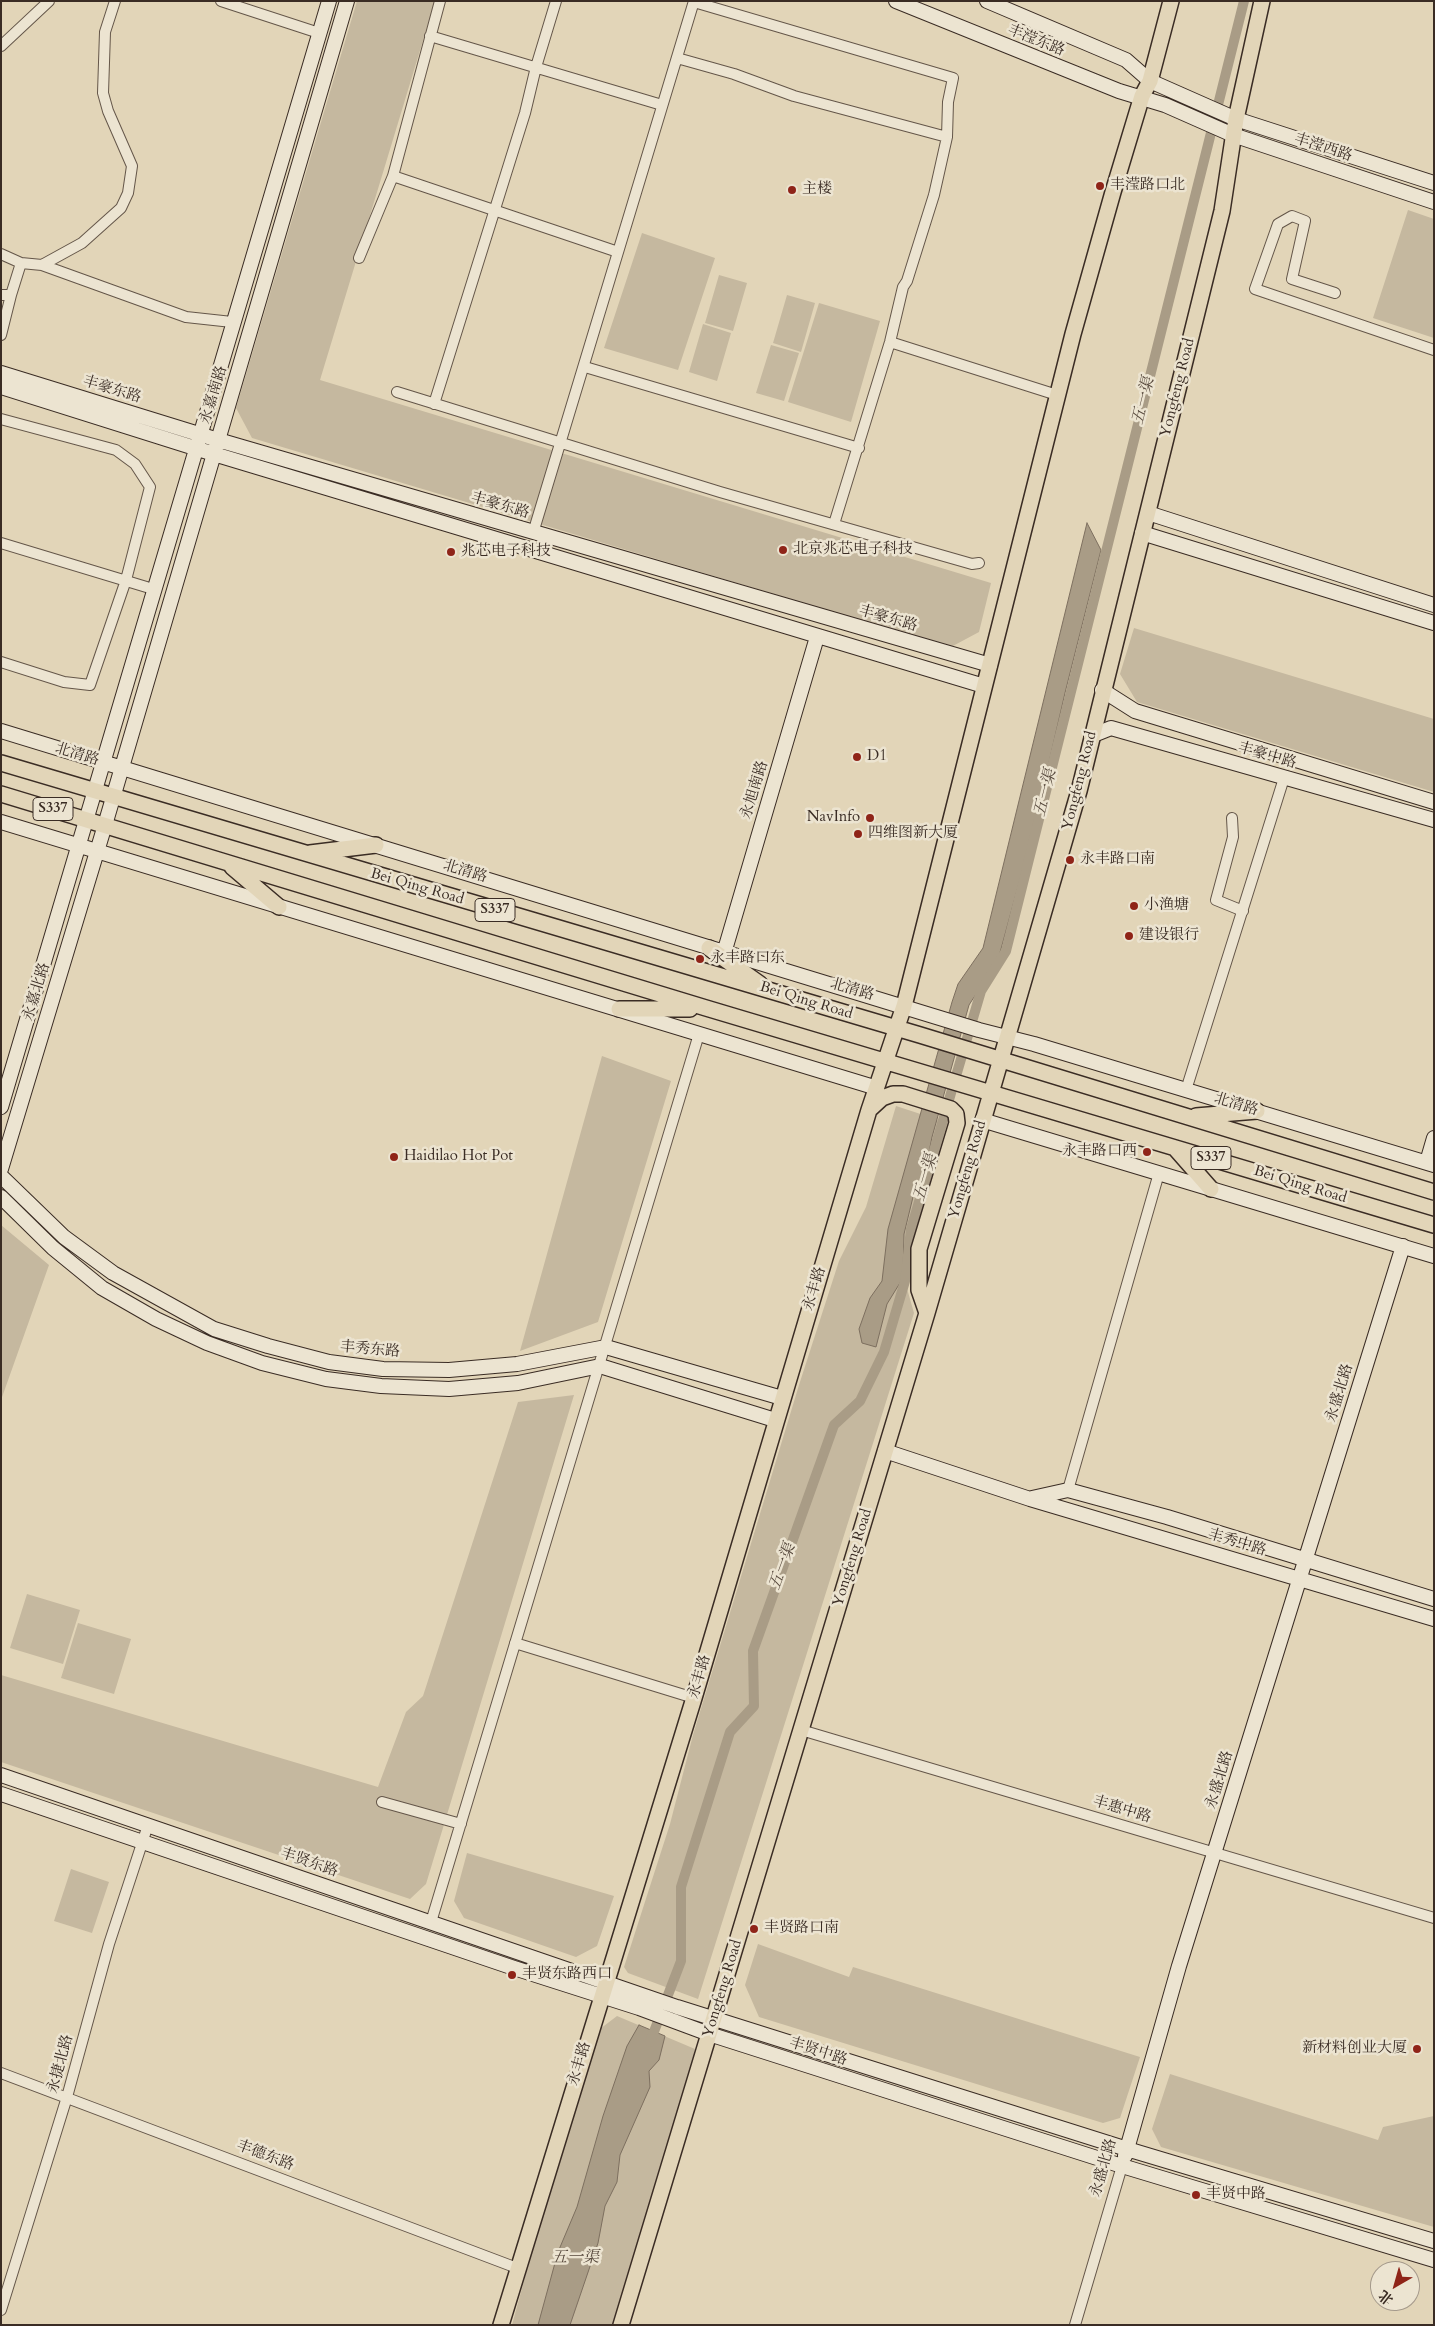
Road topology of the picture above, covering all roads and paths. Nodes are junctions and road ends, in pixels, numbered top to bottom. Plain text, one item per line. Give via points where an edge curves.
1 (49, 1) edge
2 (115, 1) edge
3 (221, 1) edge
4 (329, 1) edge
5 (347, 1) edge
6 (440, 1) edge
7 (556, 1) edge
8 (896, 1) edge
9 (987, 1) edge
10 (1172, 1) edge
11 (1262, 1) edge
12 (694, 2) edge
13 (319, 33) junction
14 (430, 36) junction
15 (1, 46) edge
16 (677, 58) junction
17 (536, 67) junction
18 (1150, 81) junction
19 (1142, 96) junction
20 (662, 105) junction
21 (1209, 105) joint
22 (1236, 119) junction
23 (1204, 121) joint
24 (1233, 135) junction
25 (947, 137) junction
26 (393, 176) junction
27 (1434, 183) edge
28 (1434, 202) edge
29 (496, 209) junction
30 (618, 252) junction
31 (1, 254) edge
32 (359, 258) dead end
33 (21, 263) junction
34 (42, 265) junction
35 (1334, 292) dead end
36 (6, 295) edge
37 (232, 322) junction
38 (1, 335) edge
39 (890, 342) junction
40 (1434, 350) edge
41 (585, 366) junction
42 (1, 373) edge
43 (1, 387) edge
44 (397, 392) dead end
45 (1057, 395) junction
46 (434, 404) junction
47 (1, 419) edge
48 (200, 435) junction
49 (218, 440) junction
50 (561, 443) junction
51 (196, 448) junction
52 (859, 448) junction
53 (214, 454) junction
54 (1148, 513) junction
55 (834, 524) junction
56 (533, 533) junction
57 (1142, 533) junction
58 (1, 542) edge
59 (979, 563) dead end
60 (126, 580) junction
61 (153, 589) junction
62 (1434, 605) edge
63 (1434, 623) edge
64 (817, 637) junction
65 (1, 662) edge
66 (990, 665) junction
67 (984, 686) junction
68 (1102, 690) junction
69 (1, 732) edge
70 (1091, 736) junction
71 (102, 762) junction
72 (1, 763) edge
73 (121, 768) junction
74 (1284, 778) junction
75 (94, 792) junction
76 (1, 794) edge
77 (112, 798) junction
78 (1434, 802) edge
79 (1232, 818) dead end
80 (86, 819) junction
81 (1434, 820) edge
82 (1, 822) edge
83 (105, 825) junction
84 (376, 845) junction
85 (78, 846) junction
86 (97, 852) junction
87 (302, 854) junction
88 (227, 863) junction
89 (279, 907) junction
90 (1242, 910) junction
91 (709, 948) junction
92 (724, 953) junction
93 (770, 990) junction
94 (904, 1006) junction
95 (706, 1008) junction
96 (619, 1009) junction
97 (896, 1028) junction
98 (699, 1034) junction
99 (1008, 1037) junction
100 (1000, 1059) junction
101 (886, 1062) junction
102 (877, 1088) junction
103 (1186, 1090) junction
104 (989, 1093) junction
105 (1, 1108) edge
106 (869, 1110) junction
107 (1257, 1111) junction
108 (1188, 1117) junction
109 (982, 1120) junction
110 (1434, 1138) edge
111 (1175, 1148) junction
112 (1430, 1163) edge
113 (1, 1169) edge
114 (1159, 1173) junction
115 (1, 1176) edge
116 (1211, 1189) junction
117 (1434, 1192) edge
118 (1, 1197) edge
119 (1434, 1224) edge
120 (1402, 1246) junction
121 (1434, 1256) edge
122 (927, 1313) junction
123 (606, 1347) junction
124 (600, 1366) junction
125 (782, 1398) junction
126 (775, 1420) junction
127 (885, 1451) junction
128 (1068, 1490) junction
129 (1030, 1499) junction
130 (1305, 1561) junction
131 (1299, 1579) junction
132 (1434, 1599) edge
133 (1434, 1620) edge
134 (515, 1643) junction
135 (694, 1698) junction
136 (801, 1730) junction
137 (1, 1776) edge
138 (1, 1794) edge
139 (382, 1802) dead end
140 (461, 1824) junction
141 (148, 1825) junction
142 (142, 1842) junction
143 (1214, 1853) junction
144 (1434, 1918) edge
145 (431, 1922) junction
146 (603, 1989) junction
147 (675, 2014) junction
148 (714, 2019) junction
149 (709, 2034) junction
150 (1, 2073) edge
151 (68, 2097) junction
152 (1127, 2149) junction
153 (1122, 2166) junction
154 (1434, 2241) edge
155 (1434, 2260) edge
156 (517, 2268) junction
157 (1, 2310) edge
158 (501, 2325) edge
159 (621, 2325) edge
160 (1075, 2325) edge

1 - 15 street
2 - 34 street via 104,32 103,92 108,112 132,166 128,193 121,208 82,243
3 - 13 street
4 - 13 street, 永嘉南路
5 - 49 street, 永嘉南路
6 - 14 street
7 - 17 street
8 - 19 street, 丰滢东路 via 1119,91
9 - 18 street, 丰滢东路 via 1126,60
10 - 18 main road
11 - 22 main road, Yongfeng Road
12 - 16 street
12 - 25 street via 953,78 948,102
13 - 37 street, 永嘉南路
14 - 17 street
14 - 26 street
16 - 20 street
16 - 25 street via 794,96
17 - 20 street
17 - 29 street
18 - 19 main road
18 - 21 street, 丰滢东路
19 - 23 street, 丰滢东路
19 - 45 main road
20 - 30 street
21 - 22 street, 丰滢西路
22 - 24 main road, Yongfeng Road
22 - 27 street, 丰滢西路
23 - 24 street, 丰滢西路
24 - 28 street, 丰滢西路
24 - 54 main road, Yongfeng Road via 1222,211
25 - 39 street via 934,195 903,287
26 - 29 street
26 - 32 street
29 - 30 street
29 - 46 street
30 - 41 street
31 - 33 street
33 - 34 street
33 - 36 street
34 - 37 street via 178,315
35 - 40 street via 1292,279 1305,221 1292,216 1278,224 1256,290
36 - 38 street
37 - 48 street, 永嘉南路
39 - 45 street
39 - 52 street
41 - 50 street
41 - 52 street
42 - 48 street, 丰豪东路
43 - 51 street, 丰豪东路
44 - 46 street
45 - 66 main road
46 - 50 street
47 - 60 street via 116,450 135,464 150,487
48 - 49 street, 丰豪东路
48 - 51 street, 永嘉南路
49 - 53 street, 永嘉南路
49 - 56 street, 丰豪东路
50 - 55 street
50 - 56 street
51 - 53 street, 丰豪东路
51 - 61 street, 永嘉南路
52 - 55 street
53 - 64 street, 丰豪东路
53 - 73 street, 永嘉南路
54 - 57 main road, Yongfeng Road
54 - 62 street
55 - 59 street via 972,564
56 - 66 street, 丰豪东路
57 - 63 street
57 - 68 main road, Yongfeng Road
58 - 60 street
60 - 61 street
60 - 65 street via 90,685 64,682
61 - 71 street, 永嘉南路
64 - 67 street, 丰豪东路
64 - 92 street, 永旭南路
66 - 67 main road
67 - 94 main road
68 - 70 main road, Yongfeng Road
68 - 78 street, 丰豪中路 via 1135,712
69 - 71 street, 北清路
70 - 74 street, 丰豪中路 via 1111,728
70 - 99 main road, Yongfeng Road via 1079,791
71 - 73 street, 北清路
71 - 75 street, 永嘉南路
72 - 75 main road, Bei Qing Road / S337
73 - 77 street, 永嘉南路
73 - 84 street, 北清路
74 - 81 street, 丰豪中路
74 - 90 street
75 - 77 main road, Bei Qing Road / S337
75 - 80 street, 永嘉南路
76 - 80 main road, Bei Qing Road / S337
77 - 83 street, 永嘉南路
77 - 87 main road, Bei Qing Road / S337
79 - 90 street via 1233,837 1216,900
80 - 83 main road, Bei Qing Road / S337
80 - 85 street, 永嘉北路
82 - 85 street
83 - 86 street, 永嘉北路
83 - 88 main road, Bei Qing Road / S337
84 - 87 main road
84 - 91 street, 北清路
85 - 86 street
85 - 105 street, 永嘉北路
86 - 89 street
86 - 113 street, 永嘉北路
87 - 93 main road, Bei Qing Road / S337
88 - 89 main road
88 - 95 main road, Bei Qing Road / S337
89 - 96 street
90 - 103 street
91 - 92 street, 北清路
91 - 93 main road
92 - 94 street, 北清路
93 - 97 main road, Bei Qing Road / S337
94 - 97 main road
94 - 99 street, 北清路
95 - 96 main road
95 - 101 main road, Bei Qing Road / S337
96 - 98 street
97 - 100 main road, Bei Qing Road / S337
97 - 101 main road, 永丰路
98 - 102 street
98 - 123 street
99 - 100 main road, Yongfeng Road
99 - 103 street, 北清路
100 - 104 main road, Yongfeng Road
100 - 108 main road, S337
101 - 102 main road, 永丰路
101 - 104 main road, Bei Qing Road / S337
102 - 106 main road, 永丰路
103 - 107 street, 北清路
104 - 109 main road, Yongfeng Road
104 - 111 main road, Bei Qing Road / S337
106 - 122 main road via 882,1098 904,1094 951,1109 956,1114 957,1124 919,1249 919,1290
106 - 125 main road, 永丰路
107 - 108 main road
107 - 112 street, 北清路
108 - 117 main road, S337
109 - 114 street
109 - 122 main road, Yongfeng Road
110 - 112 street
111 - 116 main road
111 - 119 main road, Bei Qing Road / S337
114 - 116 street
114 - 128 street
115 - 123 street, 丰秀东路 via 64,1237 113,1273 214,1329 268,1346 329,1362 383,1369 450,1370 517,1364
116 - 120 street
118 - 124 street via 53,1248 102,1288 198,1339 262,1364 326,1379 381,1386 449,1389 518,1383
120 - 121 street
120 - 130 street, 永盛北路
122 - 127 main road, Yongfeng Road
123 - 124 street
123 - 125 street, 丰秀东路
124 - 126 street
124 - 134 street
125 - 126 main road, 永丰路
126 - 135 main road, 永丰路
127 - 129 street, 丰秀中路
127 - 136 main road, Yongfeng Road
128 - 129 street, 丰秀中路
128 - 130 street, 丰秀中路 via 1167,1517
129 - 131 street, 丰秀中路
130 - 131 street, 永盛北路
130 - 132 street, 丰秀中路
131 - 133 street, 丰秀中路
131 - 143 street, 永盛北路
134 - 135 street
134 - 140 street
135 - 146 main road, 永丰路
136 - 143 street, 丰惠中路
136 - 148 main road, Yongfeng Road
137 - 141 street, 丰贤东路
138 - 142 street
139 - 140 street
140 - 145 street
141 - 142 street, 永捷北路
141 - 145 street, 丰贤东路
142 - 146 street
142 - 151 street, 永捷北路 via 109,1944
143 - 144 street, 丰惠中路
143 - 152 street, 永盛北路
145 - 146 street, 丰贤东路
146 - 147 street
146 - 156 main road, 永丰路
147 - 148 street, 丰贤中路
147 - 149 street, 丰贤中路
148 - 149 main road, Yongfeng Road
148 - 152 street, 丰贤中路
149 - 153 street, 丰贤中路
149 - 159 main road, Yongfeng Road
150 - 151 street, 丰德东路
151 - 156 street, 丰德东路
151 - 157 street, 永捷北路
152 - 153 street, 永盛北路
152 - 154 street, 丰贤中路
153 - 155 street, 丰贤中路
153 - 160 street, 永盛北路
156 - 158 main road, 永丰路

